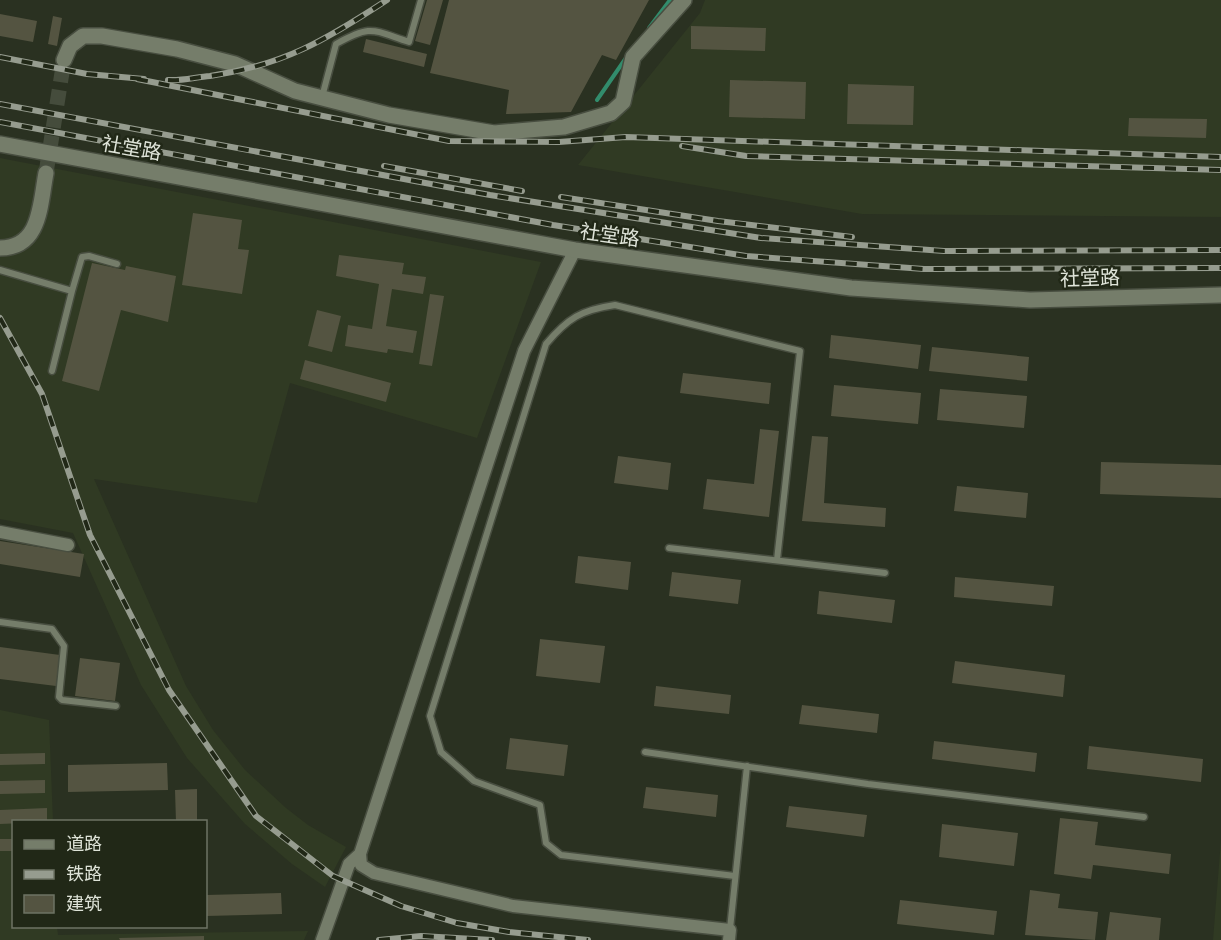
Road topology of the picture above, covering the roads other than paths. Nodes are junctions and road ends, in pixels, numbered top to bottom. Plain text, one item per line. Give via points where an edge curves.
1 (421, 0) edge
2 (684, 0) edge
3 (64, 60) tunnel mouth
4 (322, 98) junction
5 (0, 144) edge
6 (46, 173) tunnel mouth
7 (0, 248) edge
8 (575, 250) junction
9 (117, 264) dead end
10 (0, 270) edge
11 (72, 291) junction
12 (1221, 295) edge
13 (52, 371) dead end
14 (0, 532) edge
15 (68, 545) dead end
16 (669, 548) dead end
17 (777, 560) junction
18 (885, 573) dead end
19 (0, 622) edge
20 (116, 706) dead end
21 (645, 752) dead end
22 (747, 766) junction
23 (1144, 817) dead end
24 (360, 854) junction
25 (735, 876) junction
26 (729, 935) edge
27 (322, 940) edge

1 - 4 lane via 409,42 361,30 336,44
2 - 4 street via 633,57 623,102 611,113 564,127 494,133 389,115
3 - 4 street via 70,46 83,36 102,36 235,64 295,91
5 - 8 street, 社堂路
6 - 7 street via 37,224 30,236 11,248
8 - 12 street, 社堂路 via 852,288 1030,300
8 - 24 street via 524,351
9 - 11 lane via 82,257
10 - 11 lane
11 - 13 lane
14 - 15 street
16 - 17 lane
17 - 18 lane
17 - 25 lane via 800,351 615,305 588,309 563,323 546,344 430,716 441,753 474,781 540,805 546,843 561,855
19 - 20 lane via 52,629 62,640 58,697 62,700
21 - 22 lane
22 - 23 lane
22 - 25 lane
24 - 26 street via 361,865 374,873 513,906
24 - 27 street via 349,864
25 - 26 lane

